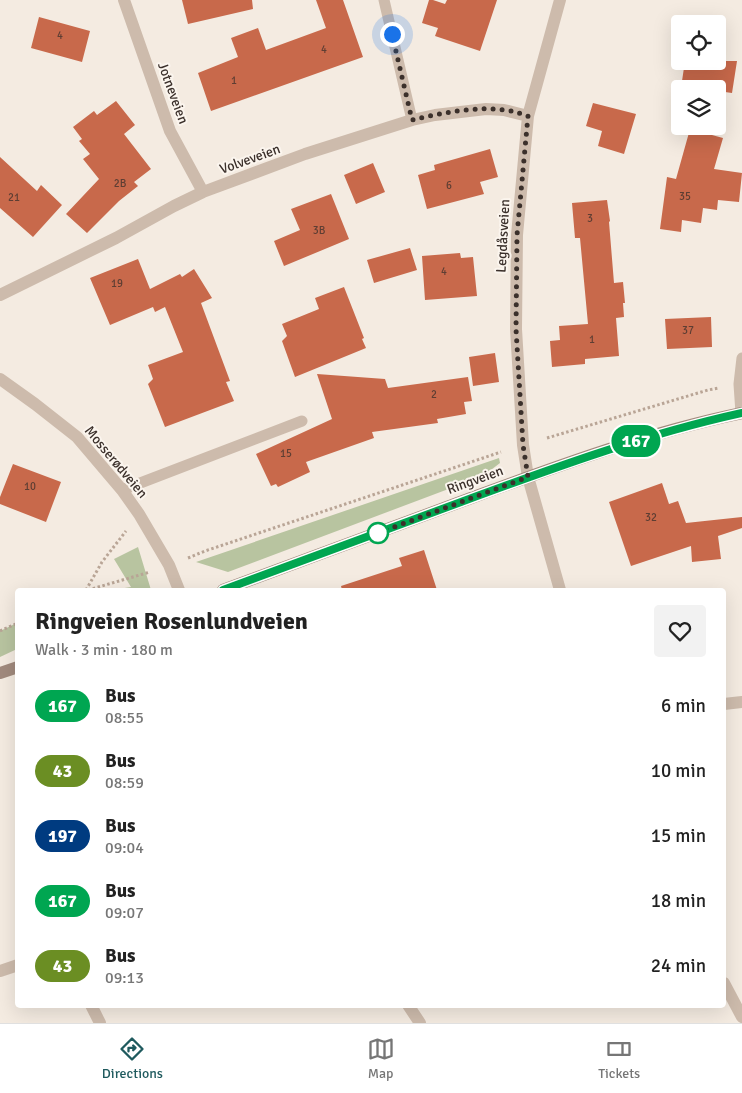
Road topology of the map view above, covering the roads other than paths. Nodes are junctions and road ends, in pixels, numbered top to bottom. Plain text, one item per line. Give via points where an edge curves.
1 (124, 0) edge
2 (384, 0) edge
3 (560, 0) edge
4 (528, 116) junction
5 (412, 120) junction
6 (203, 192) junction
7 (0, 295) edge
8 (742, 358) edge
9 (0, 379) edge
10 (741, 413) edge
11 (302, 421) dead end
12 (528, 477) junction
13 (122, 490) junction
14 (178, 588) edge
15 (228, 588) edge
16 (559, 588) edge
17 (15, 668) edge
18 (0, 673) edge
19 (742, 702) edge
20 (726, 704) edge
21 (15, 966) edge
22 (0, 971) edge
23 (726, 988) edge
24 (92, 1008) edge
25 (410, 1008) edge
26 (742, 1017) edge
27 (100, 1023) edge
28 (420, 1023) edge

1 - 6 street, Jotneveien via 170,131
2 - 5 lane
3 - 4 street, Legdåsveien
4 - 5 street, Volveveien via 486,109
4 - 12 street, Legdåsveien via 517,235 516,329
5 - 6 street, Volveveien via 305,154
6 - 7 street, Volveveien
8 - 10 lane via 739,384
9 - 13 street, Mosserødveien via 77,437
10 - 12 main road, Ringveien via 621,445
11 - 13 lane
12 - 15 main road, Ringveien
12 - 16 street, Legdåsveien
13 - 14 street, Mosserødveien via 140,514
17 - 18 main road
19 - 20 street
21 - 22 street
23 - 26 street
24 - 27 street
25 - 28 street

